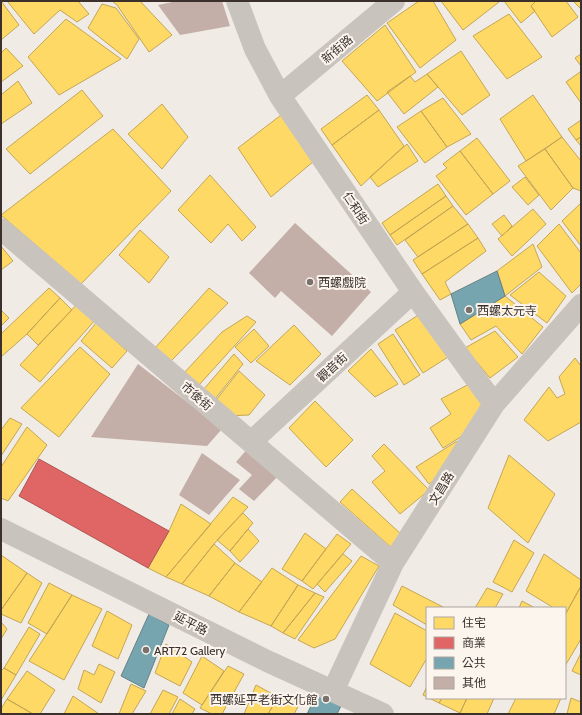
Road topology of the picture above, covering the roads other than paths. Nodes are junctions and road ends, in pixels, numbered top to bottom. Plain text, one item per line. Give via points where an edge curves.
1 (237, 1) edge
2 (394, 1) edge
3 (280, 96) junction
4 (1, 229) edge
5 (413, 292) junction
6 (581, 305) edge
7 (494, 404) junction
8 (251, 442) junction
9 (1, 529) edge
10 (393, 563) junction
11 (333, 691) junction
12 (383, 714) edge

1 - 3 street, 仁和街 via 255,49
2 - 3 street, 新街路
3 - 5 street, 仁和街
4 - 8 street, 市後街
5 - 7 street, 仁和街
5 - 8 street, 觀音街
6 - 7 street, 文昌路
7 - 10 street, 文昌路
8 - 10 street, 市後街
9 - 11 street, 延平路
10 - 11 street, 文昌路
11 - 12 street, 延平路

